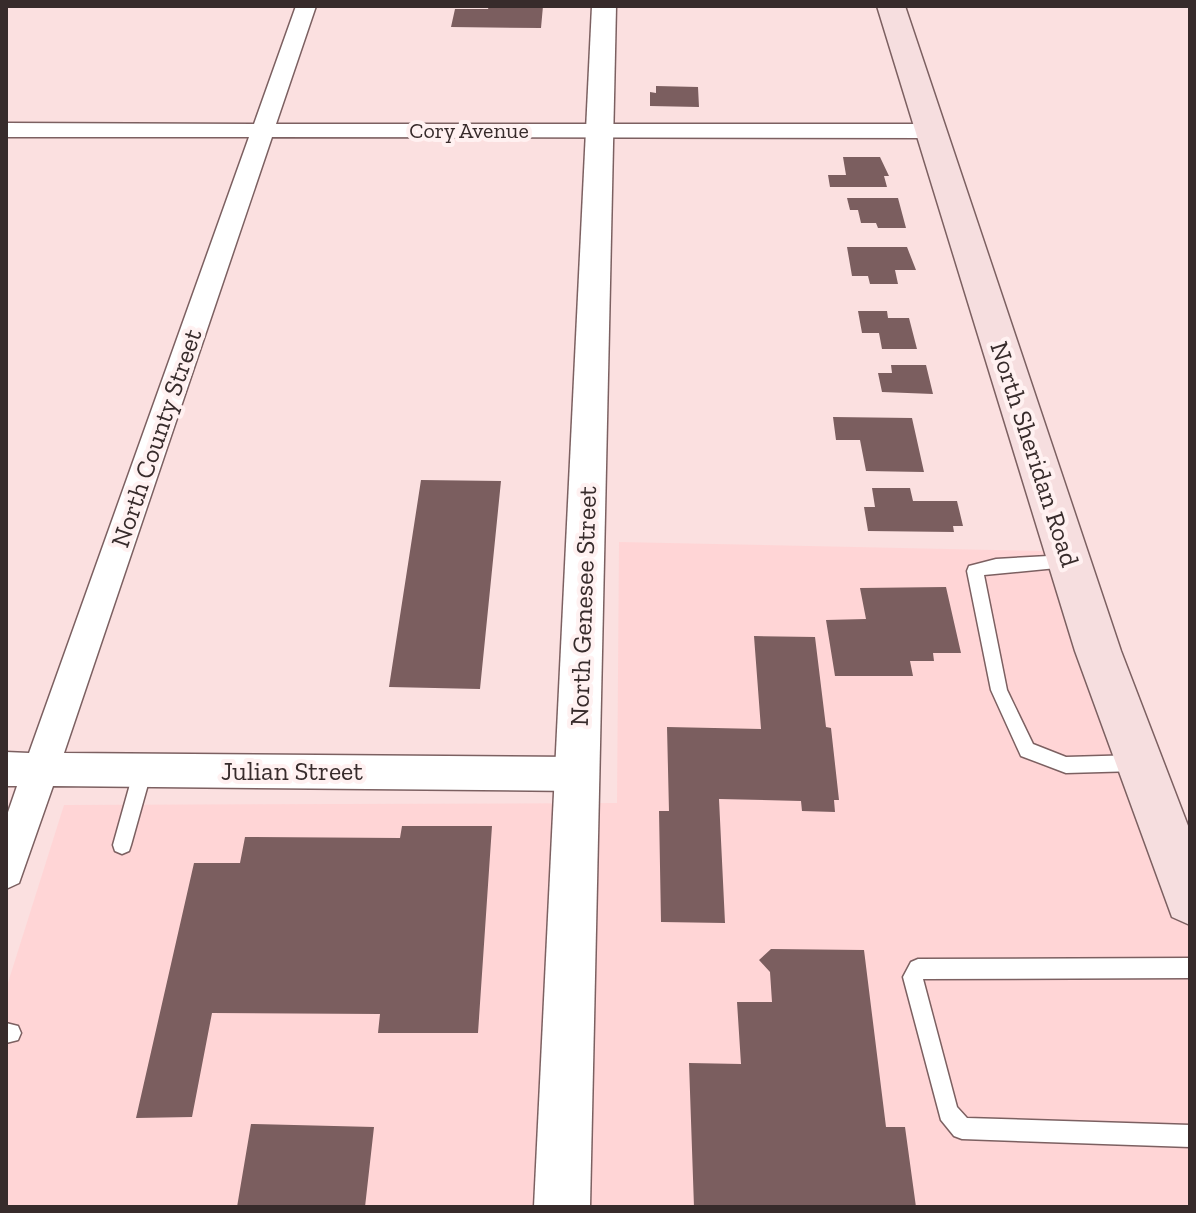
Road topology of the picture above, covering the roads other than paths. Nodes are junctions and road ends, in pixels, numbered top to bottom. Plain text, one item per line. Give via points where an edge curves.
1 (306, 6) edge
2 (604, 6) edge
3 (891, 6) edge
4 (6, 130) edge
5 (264, 130) junction
6 (600, 130) junction
7 (931, 131) junction
8 (1069, 561) junction
9 (1139, 763) junction
10 (6, 769) edge
11 (41, 769) junction
12 (143, 770) junction
13 (577, 774) junction
14 (122, 845) dead end
15 (6, 870) edge
16 (1190, 899) edge
17 (1190, 968) edge
18 (1190, 1136) edge
19 (562, 1207) edge

1 - 5 street, North County Street
2 - 6 street, North Genesee Street
3 - 7 main road, North Sheridan Road
4 - 5 street, Cory Avenue
5 - 6 street, Cory Avenue
5 - 11 street, North County Street
6 - 7 street, Cory Avenue
6 - 13 street, North Genesee Street
7 - 8 main road, North Sheridan Road
8 - 9 main road, North Sheridan Road
8 - 9 lane via 975,571 999,690 1027,750 1066,765
9 - 16 main road, North Sheridan Road
10 - 11 street, Julian Street
11 - 12 street, Julian Street
11 - 15 street, North County Street
12 - 13 street, Julian Street
12 - 14 lane
13 - 19 street, North Genesee Street
17 - 18 lane via 918,969 913,977 948,1113 962,1128

